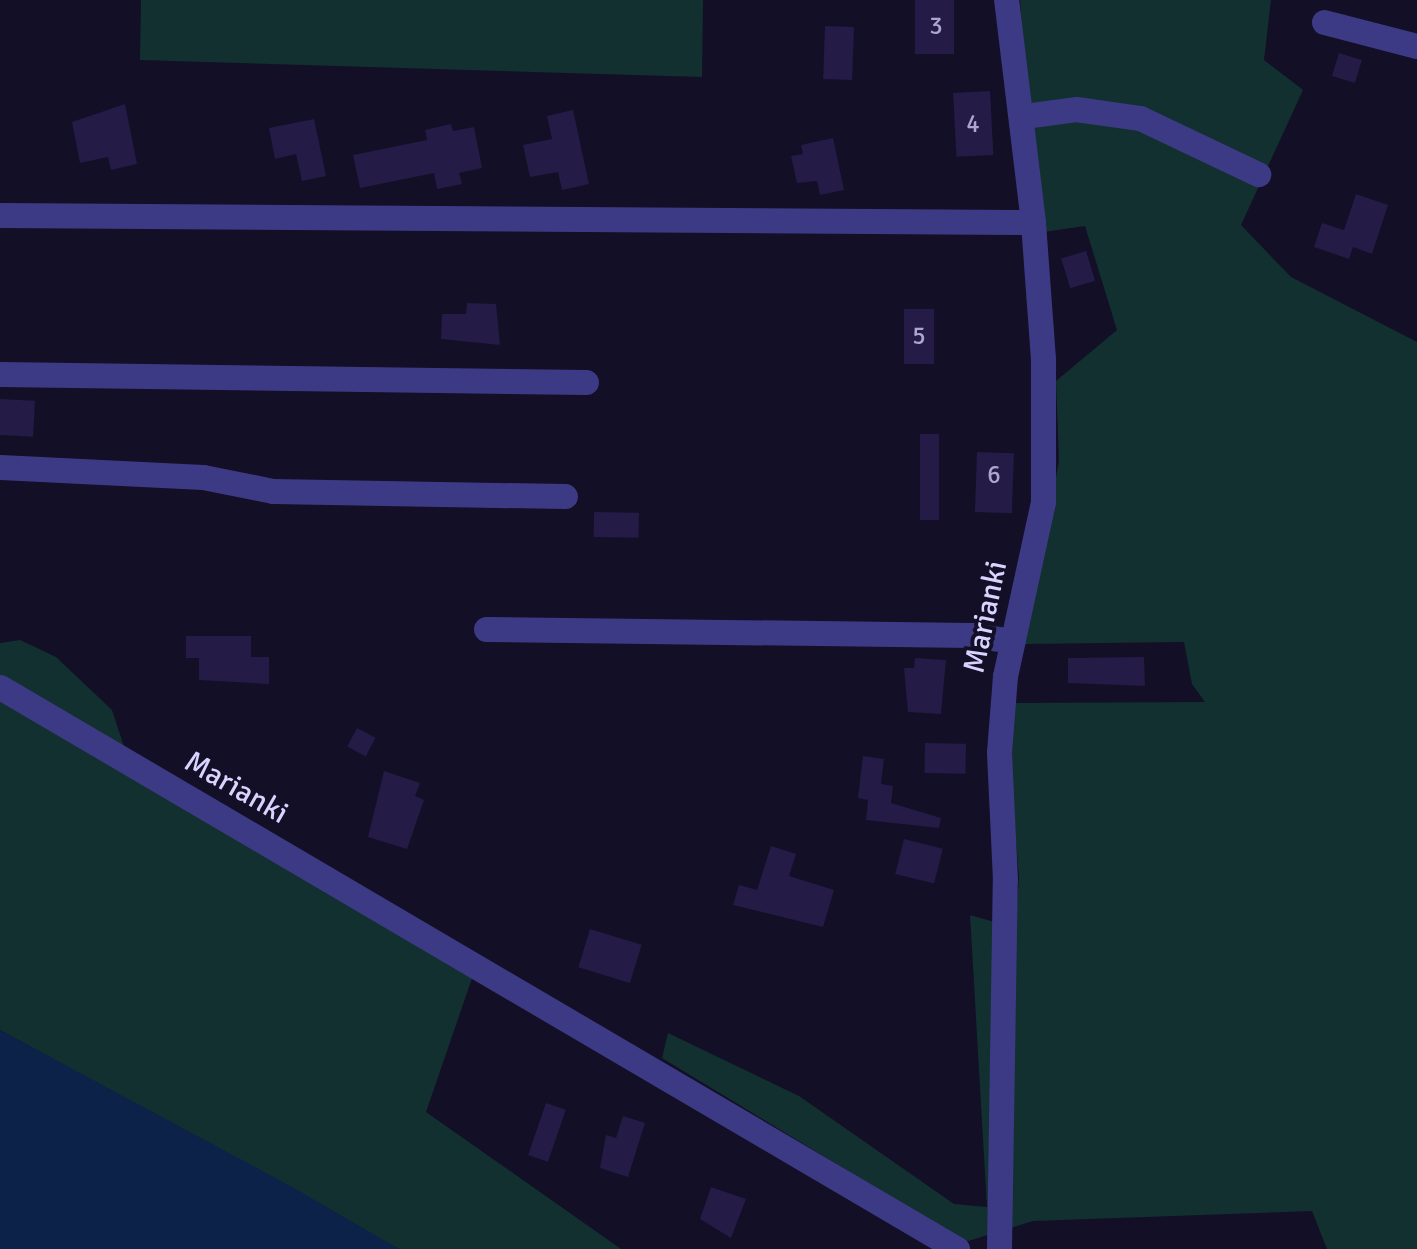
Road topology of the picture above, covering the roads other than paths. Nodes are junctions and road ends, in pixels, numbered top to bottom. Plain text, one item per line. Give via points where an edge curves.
1 (1006, 0) edge
2 (1324, 22) dead end
3 (1417, 46) edge
4 (1024, 116) junction
5 (1258, 174) dead end
6 (0, 215) edge
7 (1033, 222) junction
8 (0, 374) edge
9 (586, 382) dead end
10 (0, 466) edge
11 (565, 496) dead end
12 (486, 629) dead end
13 (1013, 642) junction
14 (0, 687) edge
15 (957, 1249) edge
16 (999, 1249) edge

1 - 4 street, Marianki
2 - 3 street
4 - 5 street via 1076,109 1140,118
4 - 7 street, Marianki
6 - 7 street
7 - 13 street, Marianki via 1043,359 1043,502
8 - 9 street
10 - 11 street via 203,477 247,489
12 - 13 street via 971,634
13 - 16 street, Marianki via 999,752 1006,880
14 - 15 street, Marianki

